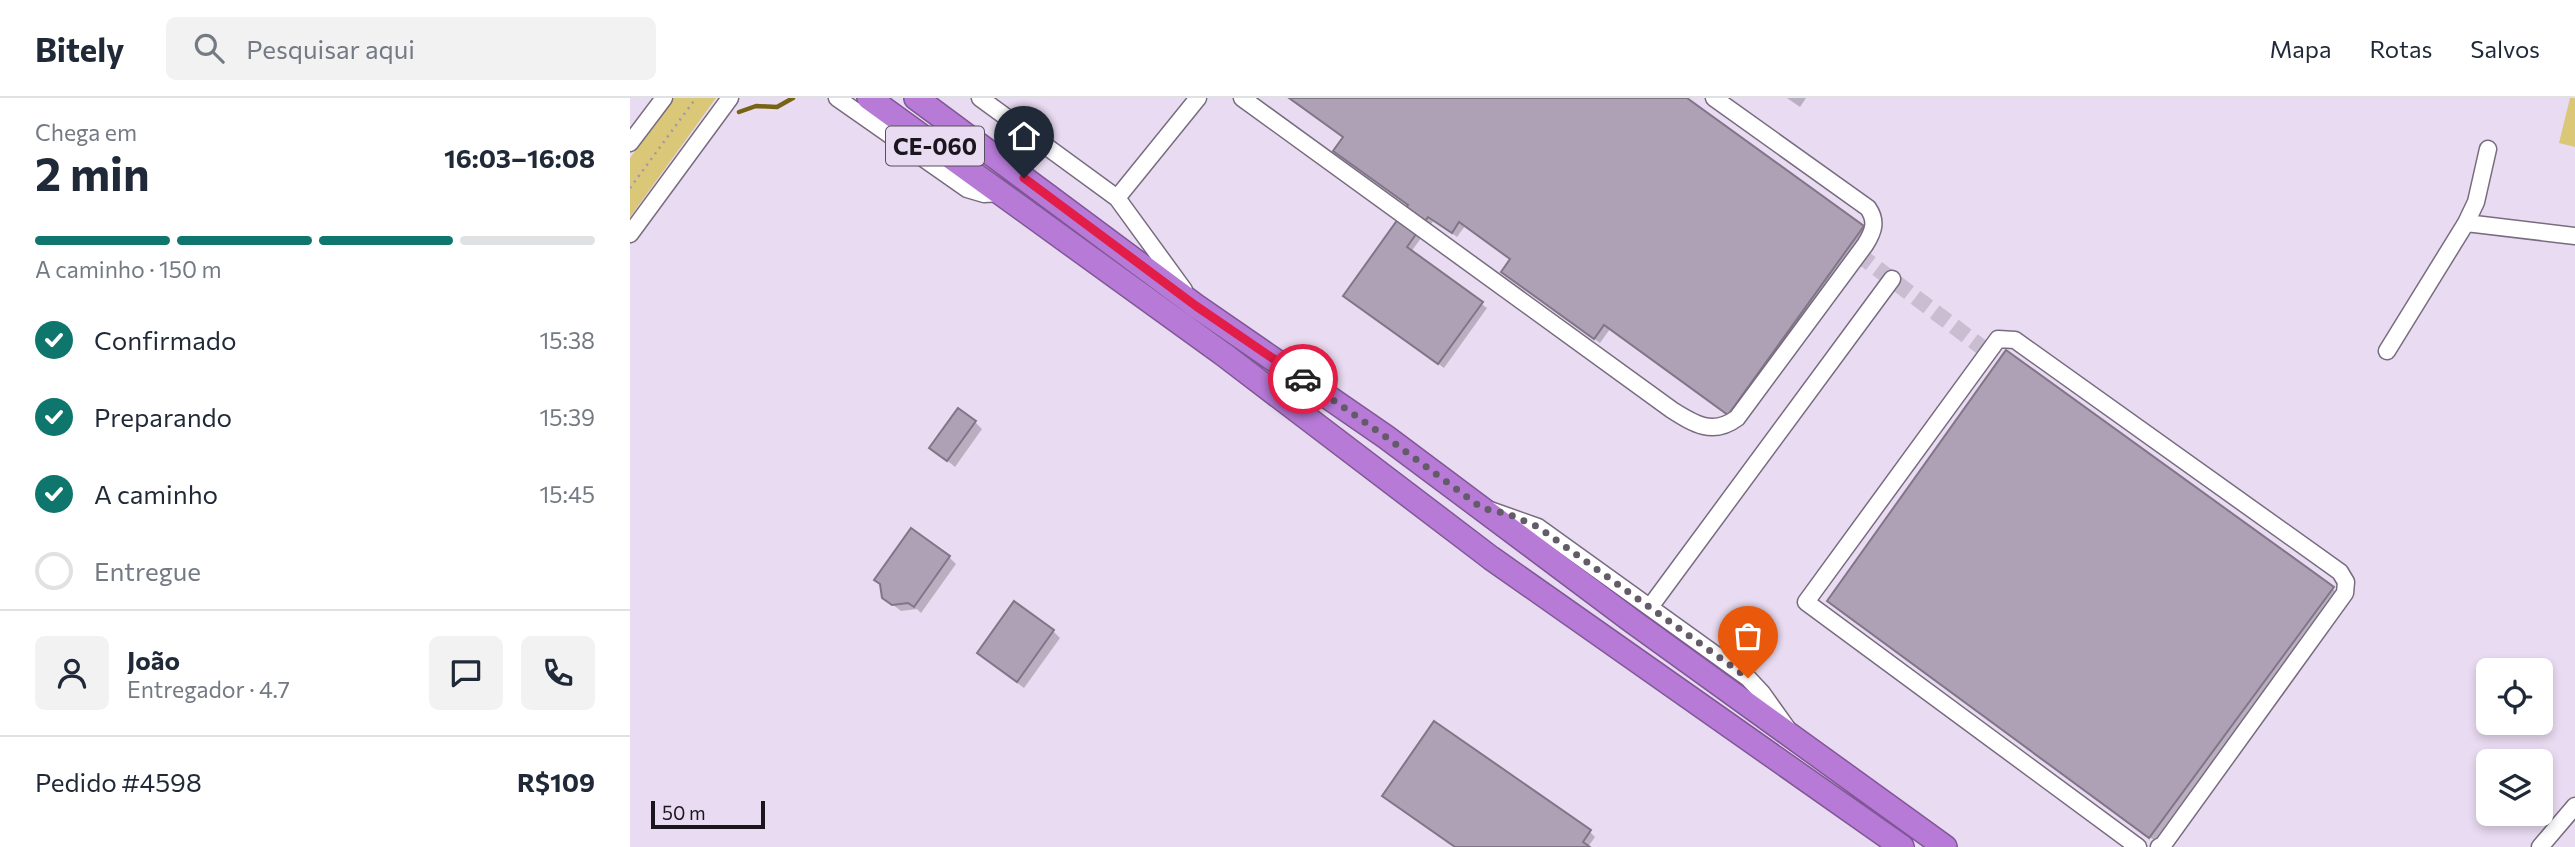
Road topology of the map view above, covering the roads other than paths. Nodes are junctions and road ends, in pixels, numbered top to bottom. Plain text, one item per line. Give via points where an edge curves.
1 (664, 98) edge
2 (730, 98) edge
3 (837, 98) edge
4 (869, 98) edge
5 (916, 98) edge
6 (980, 98) edge
7 (1198, 98) edge
8 (1242, 98) edge
9 (1714, 98) edge
10 (630, 143) edge
11 (2488, 149) dead end
12 (1001, 193) junction
13 (1117, 198) junction
14 (2466, 223) junction
15 (630, 234) edge
16 (2575, 236) edge
17 (1892, 279) dead end
18 (1196, 306) junction
19 (2387, 351) dead end
20 (1482, 508) junction
21 (1650, 607) junction
22 (1792, 736) junction
23 (2575, 806) edge
24 (1902, 847) edge
25 (1945, 847) edge
26 (2138, 847) edge
27 (2158, 847) edge
28 (2540, 847) edge

1 - 10 street
2 - 15 street
3 - 12 street via 967,189
4 - 12 highway, CE-060
5 - 18 highway, CE-060
6 - 13 street
7 - 13 street
8 - 9 street via 1672,410 1713,429 1737,418 1865,245 1874,220 1868,208
11 - 14 street via 2476,202
12 - 24 highway, CE-060 via 1223,354 1491,558
13 - 18 street
14 - 16 street
14 - 19 street
17 - 21 street
18 - 20 highway, CE-060
20 - 21 street via 1538,527
20 - 22 highway, CE-060
21 - 22 street via 1748,678
22 - 25 highway, CE-060
23 - 28 street
26 - 27 street via 1806,602 1998,340 2015,340 2340,572 2346,582 2345,593

